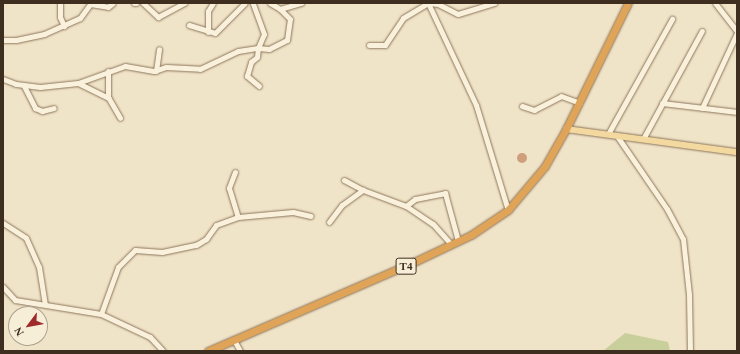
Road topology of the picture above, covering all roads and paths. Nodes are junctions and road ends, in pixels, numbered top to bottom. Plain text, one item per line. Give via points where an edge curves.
1 (60, 3) edge
2 (113, 3) edge
3 (143, 3) edge
4 (184, 3) edge
5 (213, 3) edge
6 (245, 3) edge
7 (252, 3) edge
8 (270, 3) edge
9 (301, 3) edge
10 (428, 3) edge
11 (494, 3) edge
12 (628, 3) edge
13 (715, 3) edge
14 (94, 4) edge
15 (280, 9) junction
16 (672, 19) dead end
17 (189, 25) dead end
18 (64, 26) junction
19 (736, 30) edge
20 (702, 31) dead end
21 (208, 32) junction
22 (3, 40) edge
23 (369, 45) dead end
24 (258, 48) junction
25 (159, 49) dead end
26 (108, 71) junction
27 (156, 71) junction
28 (3, 79) edge
29 (78, 83) junction
30 (24, 86) junction
31 (259, 86) dead end
32 (109, 98) junction
33 (580, 103) junction
34 (662, 103) junction
35 (522, 106) dead end
36 (54, 108) dead end
37 (702, 108) junction
38 (737, 112) edge
39 (120, 118) dead end
40 (566, 129) junction
41 (608, 134) junction
42 (617, 136) junction
43 (642, 138) junction
44 (737, 151) edge
45 (235, 172) dead end
46 (344, 180) dead end
47 (363, 190) junction
48 (406, 206) junction
49 (508, 210) junction
50 (311, 216) dead end
51 (238, 218) junction
52 (329, 222) dead end
53 (3, 223) edge
54 (454, 243) junction
55 (3, 287) edge
56 (45, 305) junction
57 (102, 314) junction
58 (234, 340) junction
59 (163, 351) edge
60 (208, 351) edge
61 (240, 351) edge
62 (690, 351) edge

1 - 18 street via 60,17
2 - 14 street via 110,6
3 - 4 street via 158,17
5 - 21 street via 208,11
6 - 21 street via 219,30
7 - 24 street via 264,34
8 - 15 street
9 - 15 street
10 - 11 street via 463,14
10 - 23 street via 403,18 385,45
10 - 49 street via 476,105
12 - 33 highway, T4
13 - 19 street
14 - 18 street via 89,4 82,16
15 - 24 street via 290,20 288,38 270,49
16 - 41 street
17 - 21 street
18 - 22 street via 16,40
19 - 37 street
20 - 34 street
24 - 27 street via 238,51 197,70 166,67
24 - 31 street via 247,76
25 - 27 street
26 - 27 street via 127,66
26 - 29 street
26 - 32 street
28 - 30 street
29 - 30 street
29 - 32 street
30 - 36 street via 35,108 42,111
32 - 39 street
33 - 35 street via 561,96 534,110
33 - 40 highway, T4
34 - 37 street
34 - 43 street
37 - 38 street
40 - 41 main road
40 - 49 highway, T4 via 545,166
41 - 42 main road
42 - 43 main road
42 - 62 street via 668,209 683,239 689,294
43 - 44 main road
45 - 51 street via 229,188
46 - 47 street
47 - 48 street
47 - 52 street via 342,205
48 - 54 street via 433,224
48 - 54 street via 415,199 445,193
49 - 54 highway, T4
50 - 51 street via 287,212 259,218
51 - 57 street via 216,225 206,239 196,244 171,251 139,249 131,252 118,267
53 - 56 street via 26,238 39,267
54 - 58 highway, T4
55 - 56 street via 15,300
56 - 57 street
57 - 59 street via 150,337
58 - 60 highway, T4
58 - 61 street

